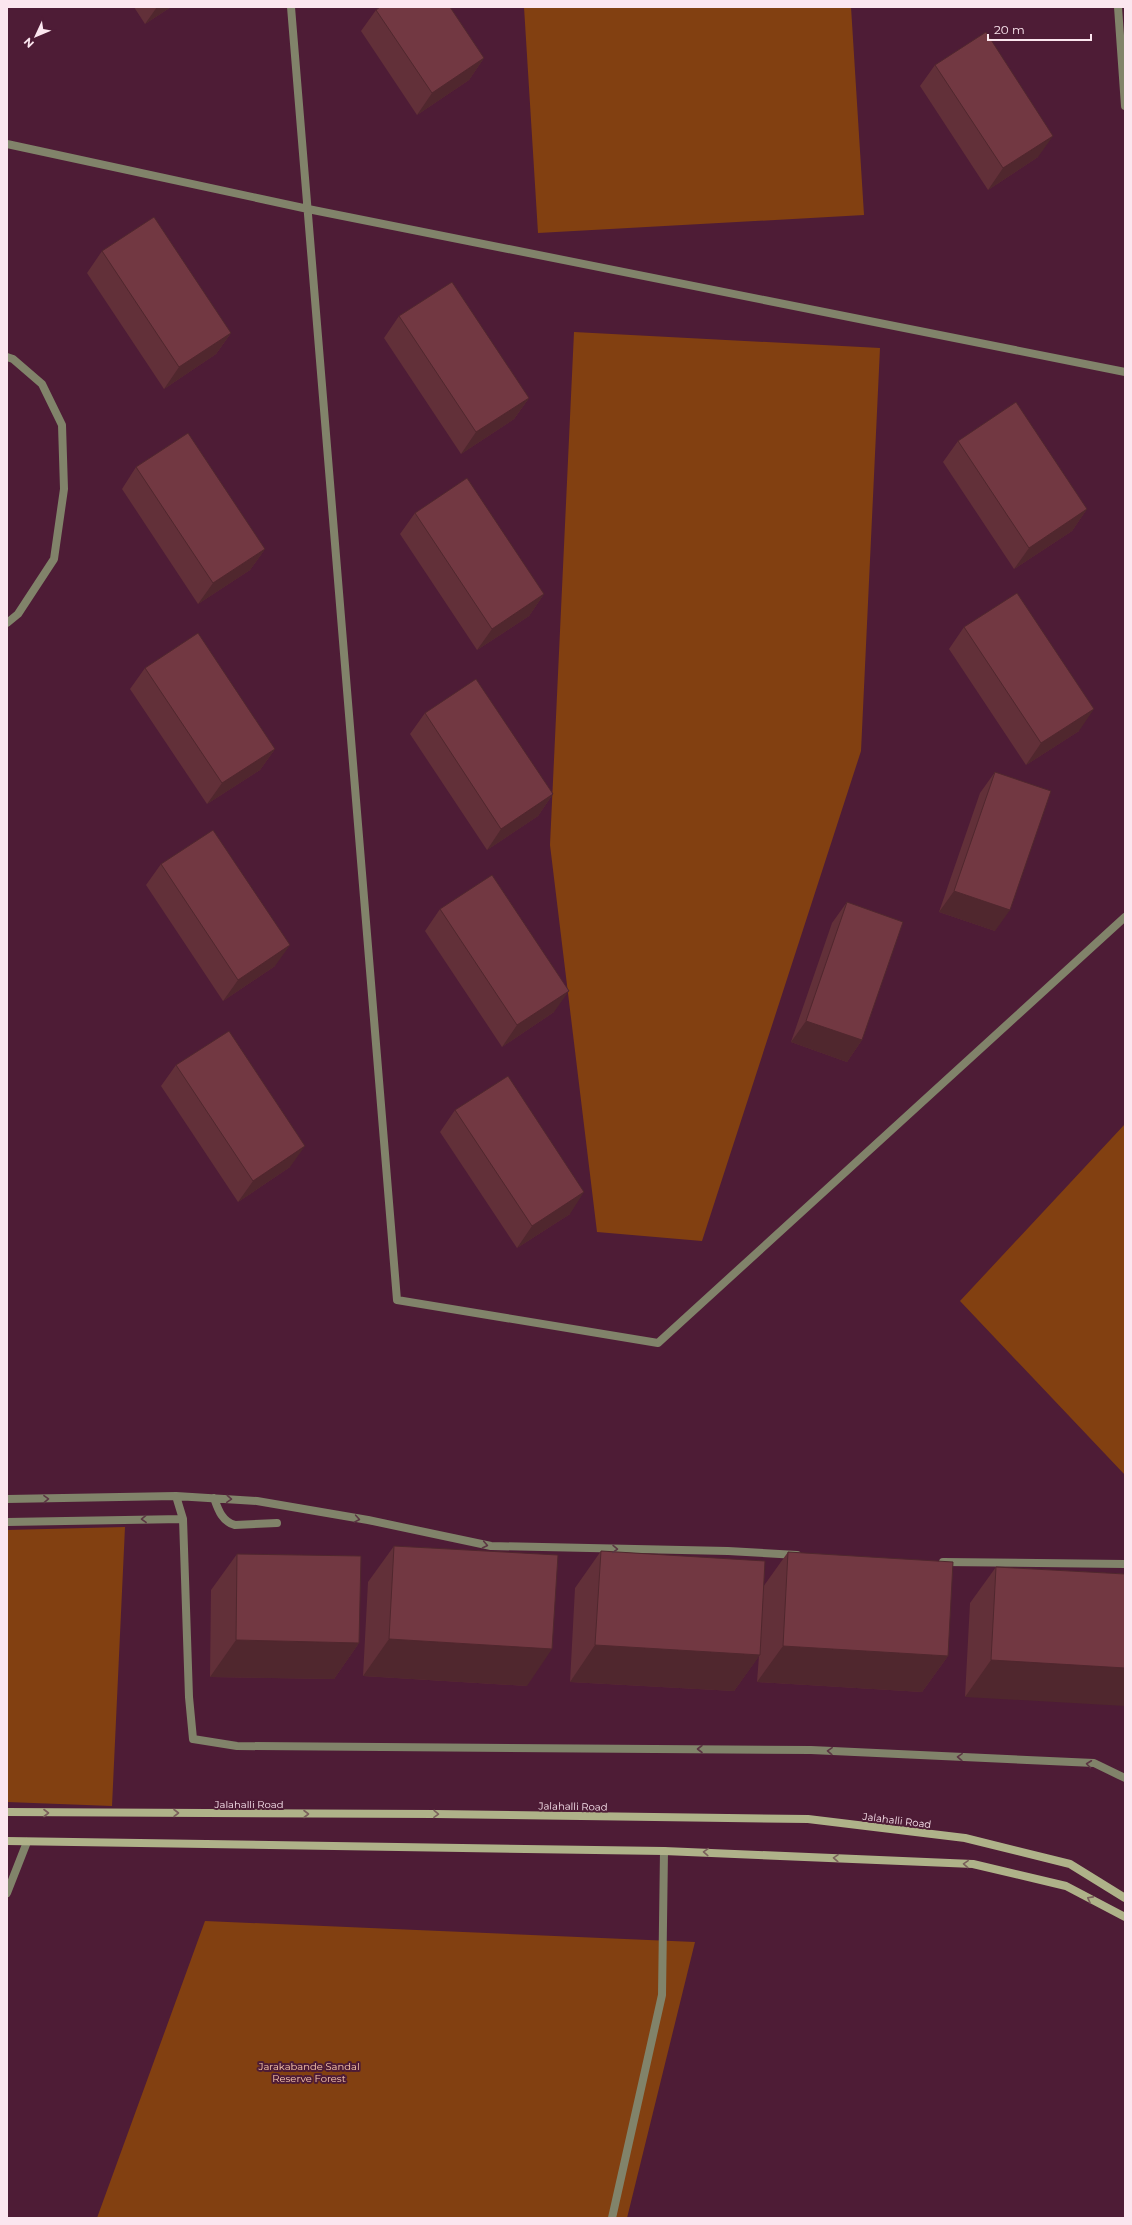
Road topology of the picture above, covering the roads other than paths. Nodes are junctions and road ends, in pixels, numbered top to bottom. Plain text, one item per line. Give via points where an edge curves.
1 (291, 7) edge
2 (1118, 7) edge
3 (1125, 106) edge
4 (7, 144) edge
5 (308, 209) junction
6 (7, 357) edge
7 (1125, 372) edge
8 (7, 623) edge
9 (1125, 917) edge
10 (176, 1496) junction
11 (214, 1498) junction
12 (7, 1499) edge
13 (184, 1519) junction
14 (7, 1522) edge
15 (277, 1523) dead end
16 (808, 1556) edge
17 (932, 1561) edge
18 (1125, 1564) edge
19 (1125, 1778) edge
20 (7, 1812) edge
21 (7, 1841) edge
22 (27, 1842) junction
23 (664, 1851) junction
24 (7, 1893) edge
25 (1125, 1898) edge
26 (1125, 1917) edge
27 (612, 2218) edge

1 - 5 street
2 - 3 street
4 - 5 street
5 - 7 street
5 - 9 street via 397,1300 658,1343
6 - 8 street via 13,359 42,384 62,425 64,490 54,559 18,614
10 - 11 street
12 -> 10 street
10 - 13 street
11 - 15 street via 220,1513 229,1524
11 -> 16 street via 257,1501 368,1520 491,1546 728,1551
13 -> 14 street
19 -> 13 street via 1094,1763 811,1750 236,1746 193,1738 189,1697
17 - 18 street
20 -> 25 main road, Jalahalli Road via 808,1819 965,1838 1070,1864
21 - 22 main road
22 - 23 main road
22 - 24 street
26 -> 23 main road via 1066,1886 973,1864
23 - 27 street via 662,1995

